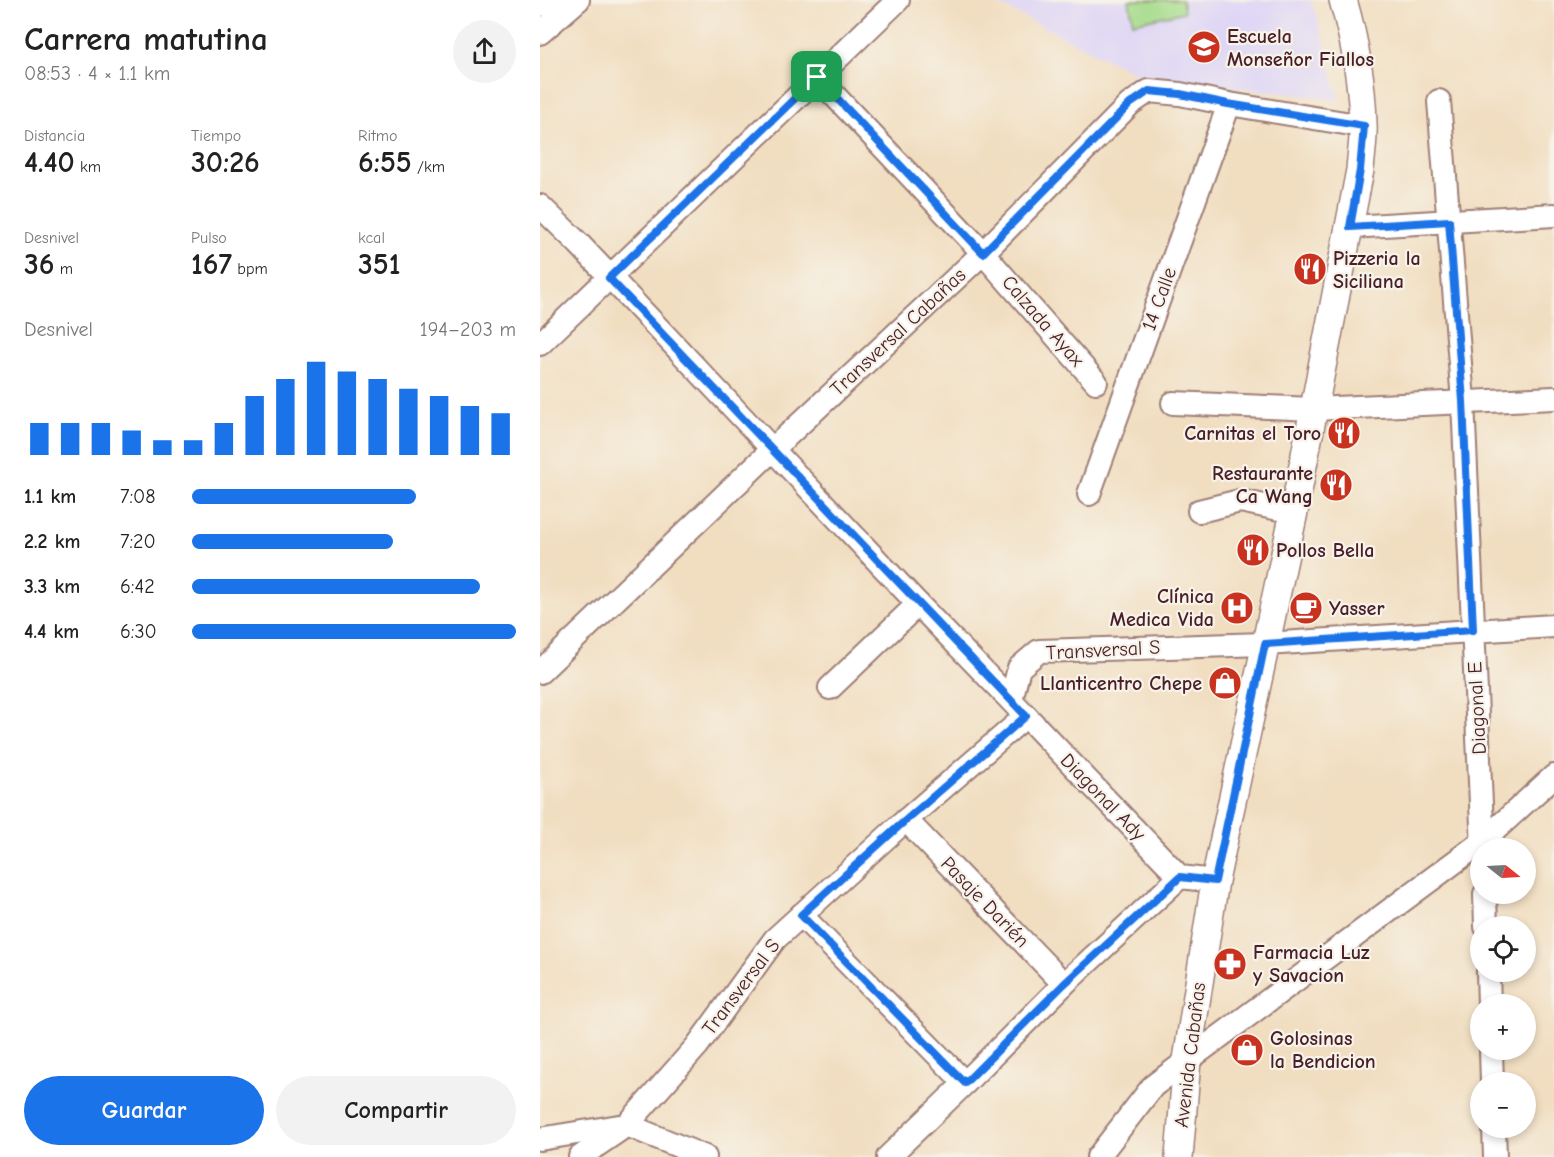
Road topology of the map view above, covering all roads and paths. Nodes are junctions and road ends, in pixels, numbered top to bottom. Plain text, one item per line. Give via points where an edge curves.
1 (553, 0) edge
2 (579, 0) edge
3 (898, 0) edge
4 (1343, 0) edge
5 (540, 5) edge
6 (540, 33) edge
7 (817, 77) junction
8 (1439, 101) dead end
9 (1228, 104) junction
10 (1364, 126) junction
11 (540, 206) edge
12 (1554, 215) edge
13 (1449, 221) junction
14 (1350, 227) junction
15 (983, 253) junction
16 (609, 278) junction
17 (540, 344) edge
18 (1096, 382) dead end
19 (1554, 398) edge
20 (1463, 401) junction
21 (1173, 403) dead end
22 (1313, 409) junction
23 (773, 449) junction
24 (1089, 494) dead end
25 (1199, 511) dead end
26 (1294, 512) junction
27 (918, 604) junction
28 (1554, 626) edge
29 (1473, 630) junction
30 (1265, 644) junction
31 (540, 672) edge
32 (830, 688) dead end
33 (1019, 708) junction
34 (1554, 776) edge
35 (906, 820) junction
36 (1483, 838) edge
37 (1490, 838) edge
38 (1470, 854) edge
39 (1180, 877) junction
40 (1215, 881) junction
41 (801, 915) junction
42 (1064, 984) junction
43 (1187, 1060) junction
44 (965, 1083) junction
45 (627, 1125) junction
46 (1494, 1138) edge
47 (540, 1139) edge
48 (580, 1157) edge
49 (705, 1157) edge
50 (888, 1157) edge
51 (1098, 1157) edge
52 (1179, 1157) edge
53 (1495, 1157) edge

1 - 5 street
2 - 6 street
3 - 7 street
4 - 10 street, Avenida Cabañas via 1359,69
7 - 15 street, Calzada Ayax
7 - 16 street
8 - 13 street, Diagonal E
9 - 10 street, Transversal Cabañas
9 - 15 street, Transversal Cabañas via 1149,91 1130,104
9 - 24 street, 14 Calle
10 - 14 street, Avenida Cabañas
11 - 16 street, Diagonal Ady
12 - 13 street
13 - 14 street
13 - 20 street, Diagonal E
14 - 22 street, Avenida Cabañas
15 - 18 street, Calzada Ayax
15 - 23 street, Transversal Cabañas
16 - 17 street
16 - 23 street, Diagonal Ady
19 - 20 street
20 - 22 street
20 - 29 street, Diagonal E
21 - 22 street
22 - 26 street, Avenida Cabañas
23 - 27 street, Diagonal Ady
23 - 31 street, Transversal Cabañas
25 - 26 street via 1240,501
26 - 30 street, Avenida Cabañas
27 - 32 street
27 - 33 street, Diagonal Ady
28 - 29 street, Transversal S
29 - 30 street, Transversal S
29 - 36 street, Diagonal E
30 - 33 street, Transversal S via 1039,651 1019,668
30 - 40 street, Avenida Cabañas
33 - 35 street, Transversal S
33 - 39 street, Diagonal Ady
34 - 37 street
35 - 41 street, Transversal S
35 - 42 street, Pasaje Darién
38 - 43 street
39 - 40 street
39 - 42 street
40 - 43 street, Avenida Cabañas
41 - 44 street
41 - 45 street, Transversal S via 775,939 697,1046
42 - 44 street
43 - 51 street via 1153,1086
43 - 52 street, Avenida Cabañas
44 - 50 street
45 - 47 street
45 - 48 street, Transversal S
45 - 49 street
46 - 53 street

